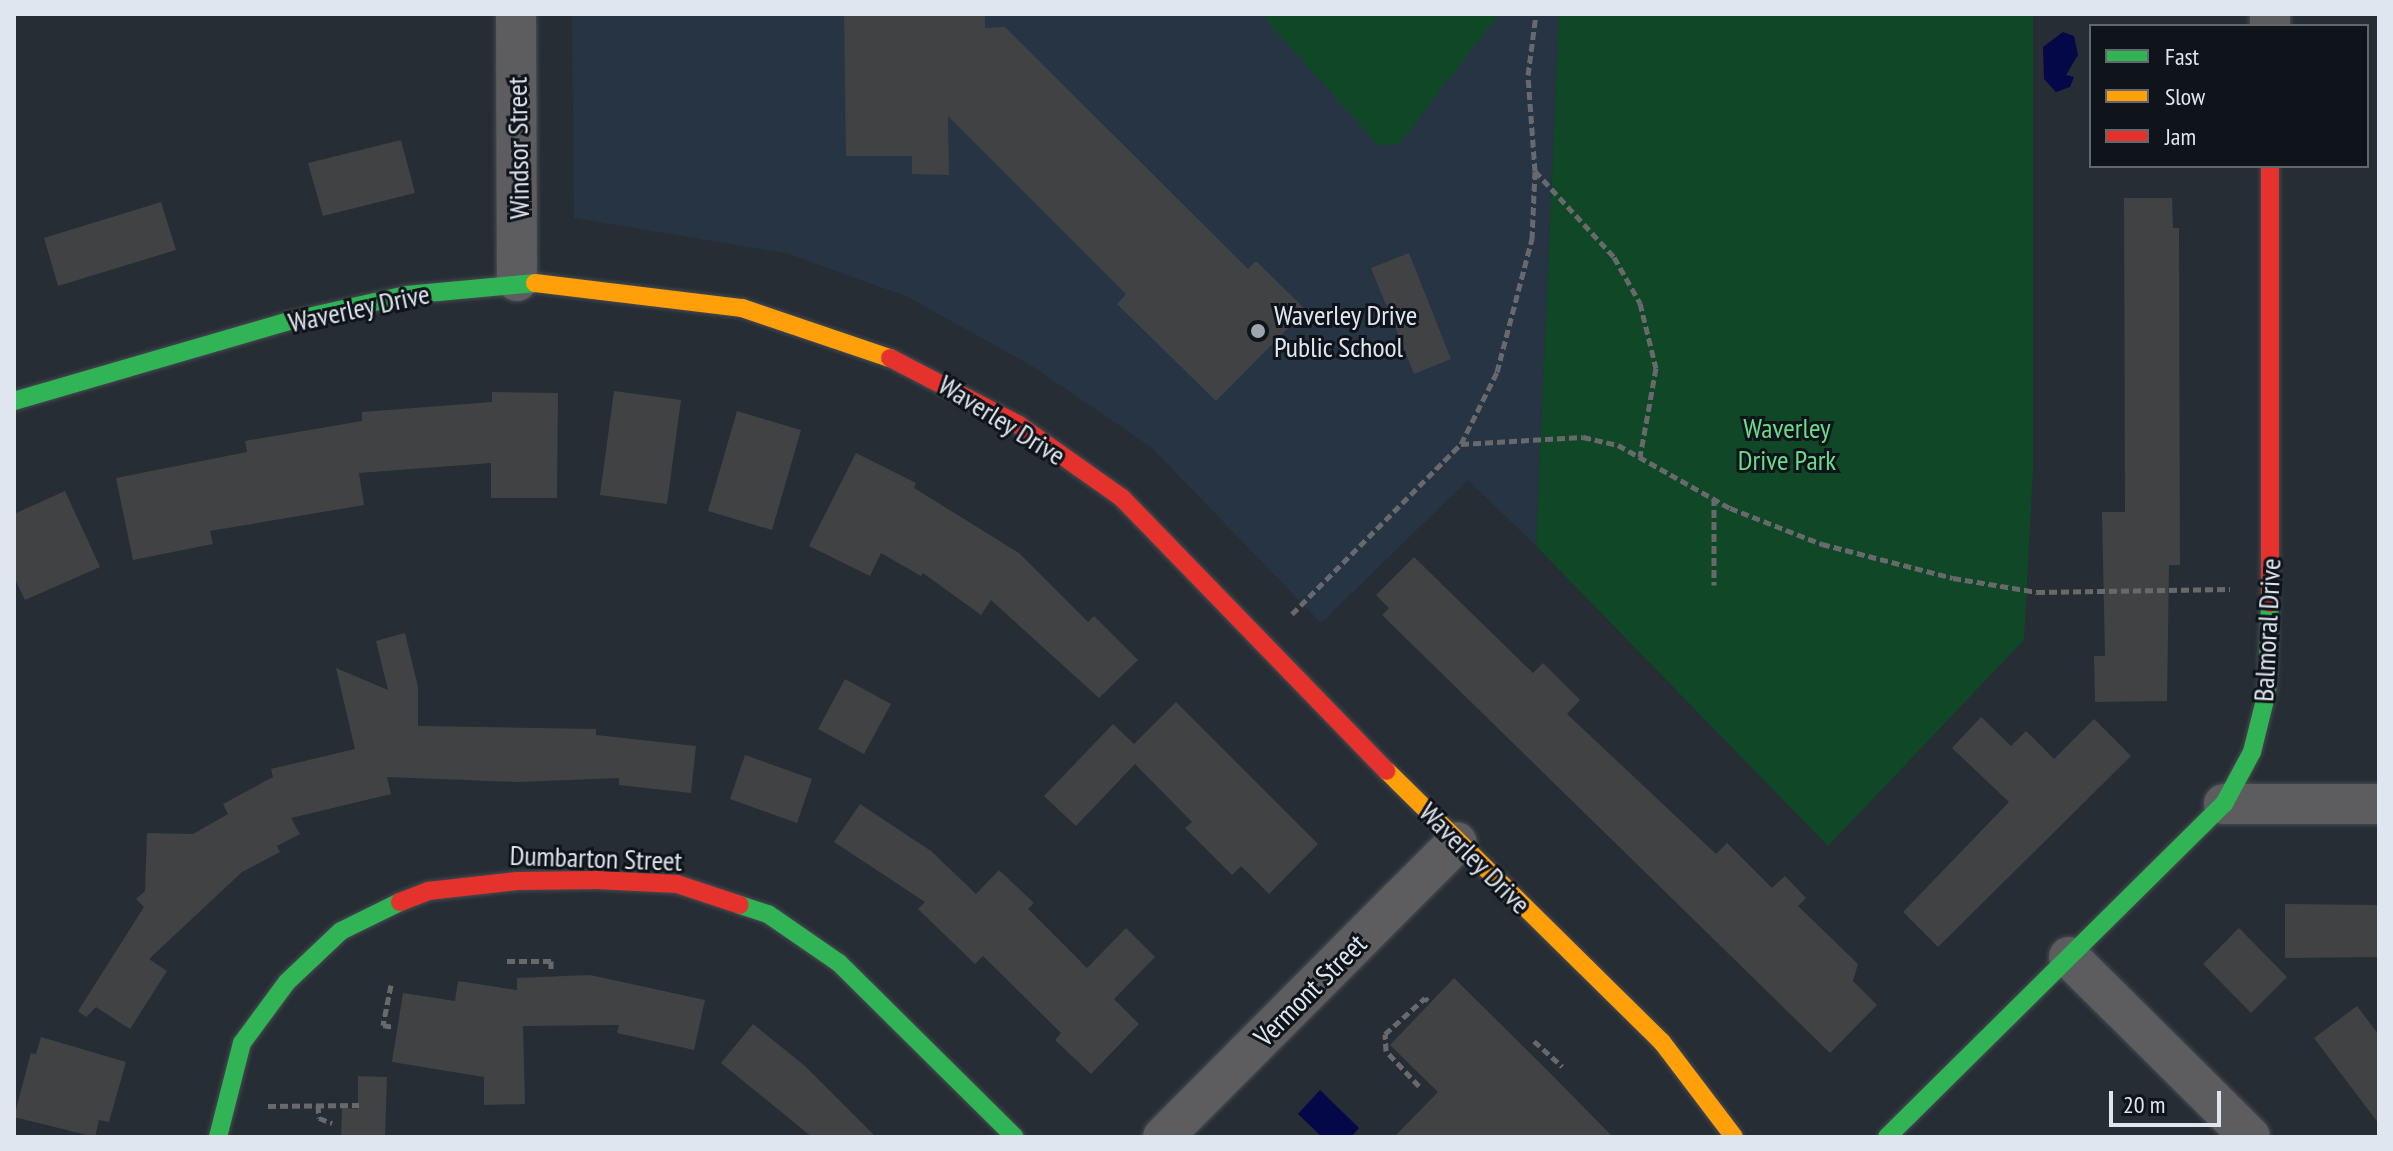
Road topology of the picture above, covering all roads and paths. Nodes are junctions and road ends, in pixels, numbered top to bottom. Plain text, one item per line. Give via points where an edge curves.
1 (516, 14) edge
2 (1536, 14) edge
3 (2270, 168) edge
4 (1535, 171) junction
5 (517, 281) junction
6 (14, 401) edge
7 (1461, 444) junction
8 (1640, 457) junction
9 (1714, 498) junction
10 (1714, 585) dead end
11 (2271, 589) junction
12 (1263, 643) junction
13 (2224, 804) junction
14 (2379, 804) edge
15 (1457, 842) junction
16 (2069, 957) junction
17 (507, 961) dead end
18 (551, 969) dead end
19 (391, 985) dead end
20 (1428, 1001) dead end
21 (393, 1027) dead end
22 (1534, 1041) dead end
23 (1562, 1066) dead end
24 (1419, 1086) dead end
25 (318, 1105) junction
26 (359, 1105) dead end
27 (267, 1106) dead end
28 (332, 1123) dead end
29 (1914, 1124) edge
30 (218, 1137) edge
31 (1015, 1137) edge
32 (1163, 1137) edge
33 (1734, 1137) edge
34 (1887, 1137) edge
35 (2250, 1137) edge

1 - 5 street, Windsor Street
2 - 4 path via 1528,75
3 - 11 street, Balmoral Drive
4 - 7 path via 1532,239 1519,299 1497,372
4 - 8 path via 1605,246 1640,303 1656,368
5 - 6 street, Waverley Drive via 406,295 290,321
5 - 12 street, Waverley Drive via 742,308 867,346 925,372 1019,425 1122,498
7 - 8 path via 1583,437
7 - 12 path
8 - 9 path
9 - 10 path
9 - 11 path via 1822,544 1896,566 2037,592
11 - 13 street, Balmoral Drive via 2261,723
12 - 15 street, Waverley Drive
13 - 14 street
13 - 16 street, Balmoral Drive
15 - 32 street, Vermont Street
15 - 33 street, Waverley Drive via 1662,1042
16 - 29 street, Balmoral Drive
16 - 35 street
17 - 18 path via 551,961
19 - 21 path via 383,1025
20 - 24 path via 1425,998 1385,1034 1386,1051
22 - 23 path
25 - 26 path
25 - 27 path
25 - 28 path via 319,1118
29 - 34 street, Balmoral Drive
30 - 31 street, Dumbarton Street via 242,1043 287,982 341,931 366,915 428,891 583,880 677,884 768,914 839,963

